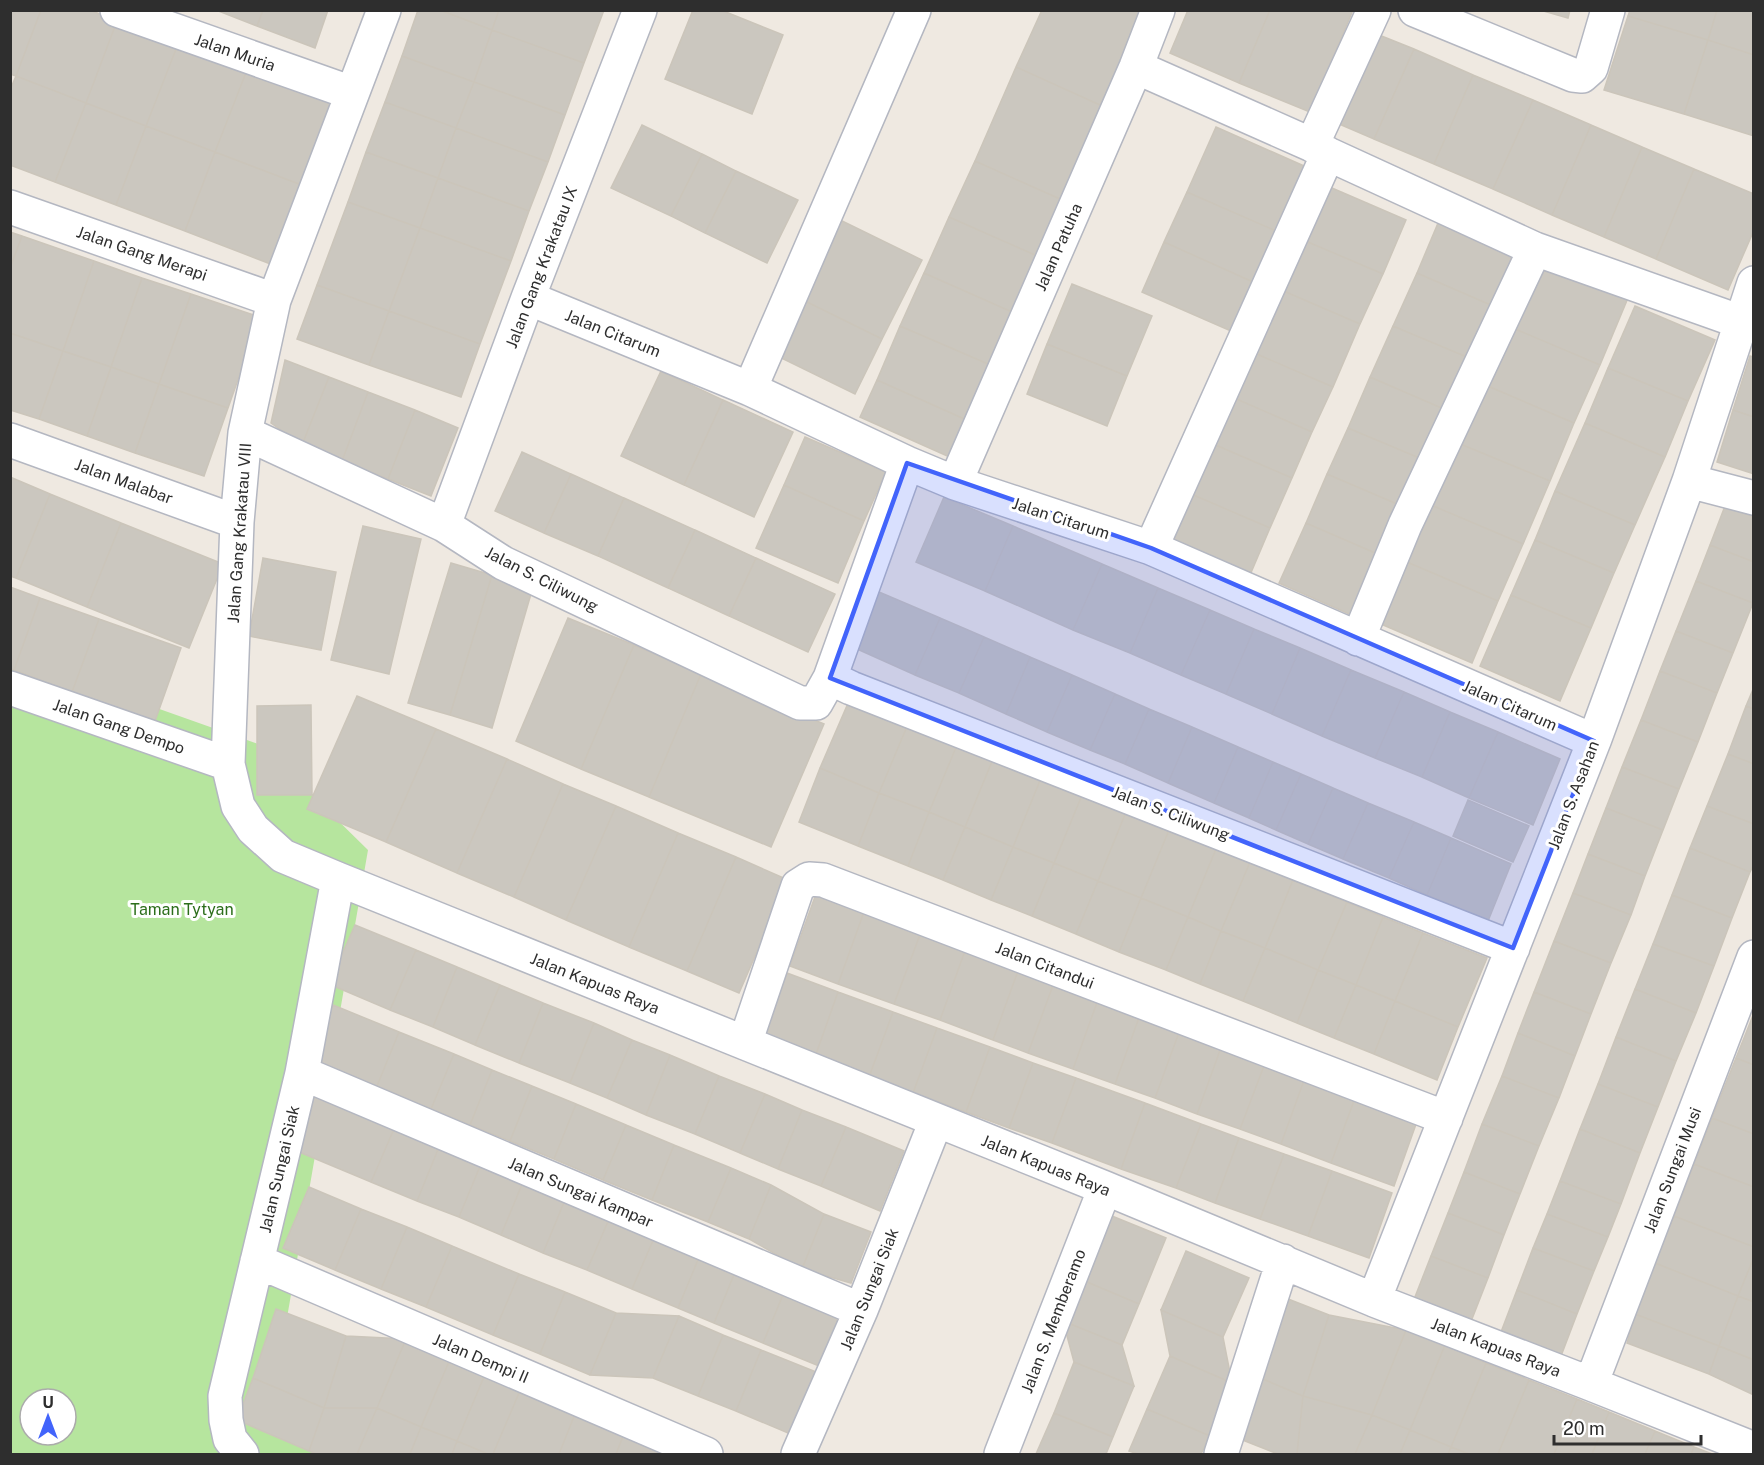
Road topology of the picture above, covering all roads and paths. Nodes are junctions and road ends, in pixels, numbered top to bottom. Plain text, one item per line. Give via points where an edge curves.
1 (117, 10) edge
2 (384, 10) edge
3 (640, 10) edge
4 (914, 10) edge
5 (1158, 10) edge
6 (1374, 10) edge
7 (1415, 10) edge
8 (1608, 10) edge
9 (1136, 67) junction
10 (352, 93) junction
11 (1320, 150) junction
12 (10, 207) edge
13 (1535, 249) junction
14 (1754, 284) edge
15 (528, 298) junction
16 (274, 300) junction
17 (1742, 322) junction
18 (750, 389) junction
19 (245, 433) junction
20 (10, 440) edge
21 (907, 463) junction
22 (1689, 481) junction
23 (955, 483) junction
24 (1754, 498) edge
25 (237, 522) junction
26 (444, 525) junction
27 (1151, 548) junction
28 (1358, 639) junction
29 (830, 678) junction
30 (10, 688) edge
31 (1594, 741) junction
32 (228, 764) junction
33 (338, 879) junction
34 (1513, 948) junction
35 (1754, 957) edge
36 (745, 1043) junction
37 (302, 1073) junction
38 (1446, 1118) junction
39 (936, 1121) junction
40 (1105, 1188) junction
41 (257, 1261) junction
42 (1283, 1261) junction
43 (1374, 1300) junction
44 (861, 1310) junction
45 (1591, 1384) junction
46 (1754, 1449) edge
47 (242, 1455) edge
48 (706, 1455) edge
49 (798, 1455) edge
50 (1001, 1455) edge
51 (1221, 1455) edge

1 - 10 street, Jalan Muria
2 - 10 street, Jalan Gang Krakatau VIII
3 - 15 street, Jalan Gang Krakatau IX
4 - 18 street
5 - 9 street, Jalan Patuha
6 - 11 street
7 - 8 street via 1582,76 1591,68
9 - 11 street
9 - 23 street, Jalan Patuha
10 - 16 street, Jalan Gang Krakatau VIII
11 - 13 street
11 - 27 street
12 - 16 street, Jalan Gang Merapi
13 - 17 street
13 - 28 street via 1405,525
14 - 17 street, Jalan S. Asahan
15 - 18 street, Jalan Citarum
15 - 26 street, Jalan Gang Krakatau IX
16 - 19 street, Jalan Gang Krakatau VIII
17 - 22 street, Jalan S. Asahan
18 - 21 street, Jalan Citarum
19 - 25 street, Jalan Gang Krakatau VIII
19 - 26 street, Jalan S. Ciliwung
20 - 25 street, Jalan Malabar
21 - 23 street, Jalan Citarum
21 - 29 street, Jalan S. Ciliwung
22 - 24 street
22 - 31 street, Jalan S. Asahan
23 - 27 street, Jalan Citarum
25 - 32 street, Jalan Gang Krakatau VIII
26 - 29 street, Jalan S. Ciliwung via 503,563 800,703 816,703
27 - 28 street, Jalan Citarum
28 - 31 street, Jalan Citarum
29 - 34 street, Jalan S. Ciliwung
30 - 32 street, Jalan Gang Dempo
31 - 34 street, Jalan S. Asahan
32 - 33 street, Jalan Gang Krakatau VIII via 238,806 253,830 283,855
33 - 36 street, Jalan Kapuas Raya
33 - 37 street, Jalan Sungai Siak
34 - 38 street, Jalan S. Asahan
35 - 45 street, Jalan Sungai Musi
36 - 38 street, Jalan Citandui via 798,886 809,879 823,880
36 - 39 street, Jalan Kapuas Raya
37 - 41 street, Jalan Sungai Siak
37 - 44 street, Jalan Sungai Kampar
38 - 43 street, Jalan S. Asahan
39 - 40 street, Jalan Kapuas Raya
39 - 44 street, Jalan Sungai Siak
40 - 42 street, Jalan Kapuas Raya
40 - 50 street, Jalan S. Memberamo
41 - 47 street, Jalan Sungai Siak via 225,1396 230,1439
41 - 48 street, Jalan Dempi II
42 - 43 street, Jalan Kapuas Raya
42 - 51 street
43 - 45 street, Jalan Kapuas Raya
44 - 49 street, Jalan Sungai Siak
45 - 46 street, Jalan Kapuas Raya

